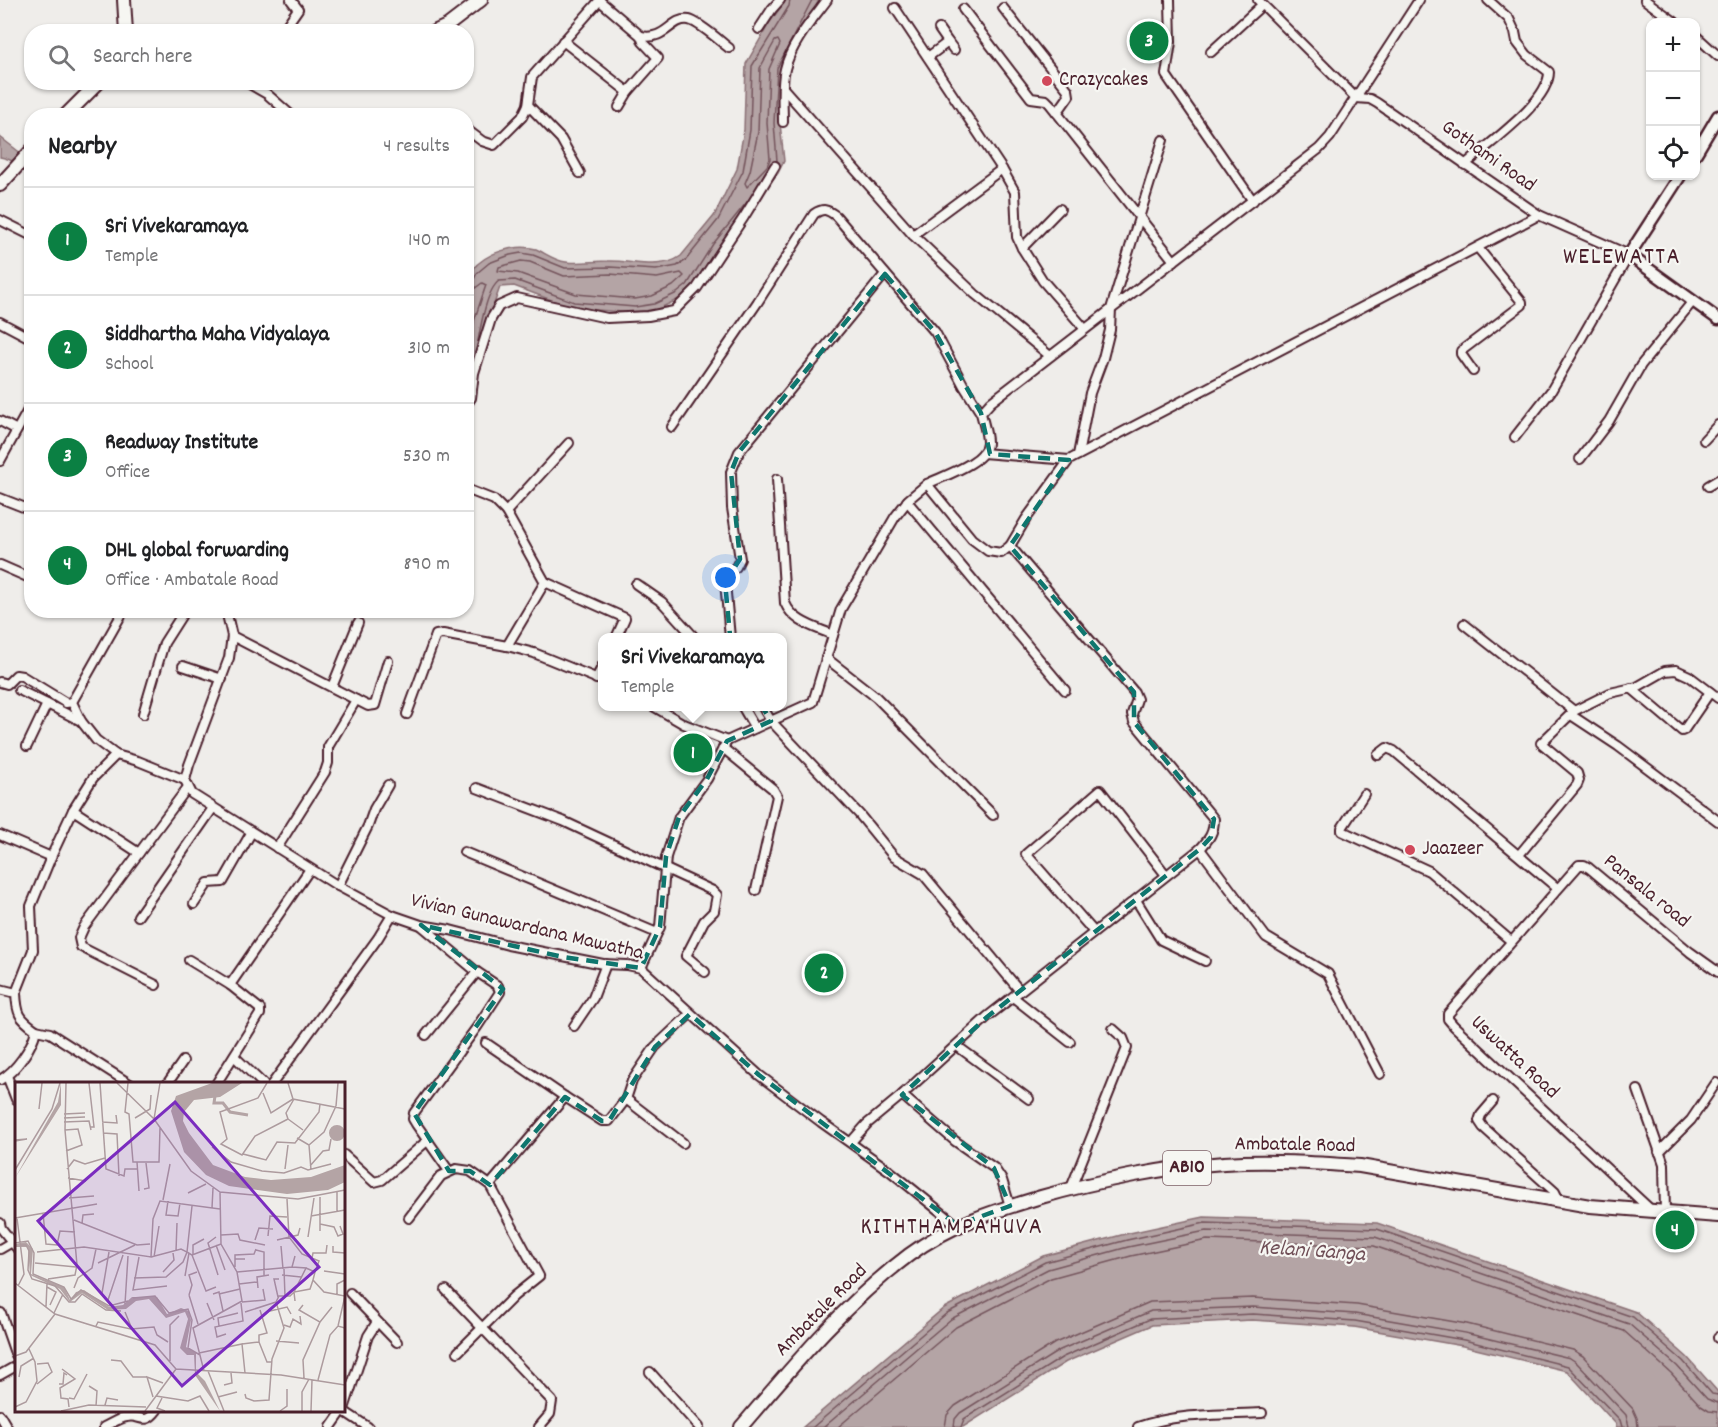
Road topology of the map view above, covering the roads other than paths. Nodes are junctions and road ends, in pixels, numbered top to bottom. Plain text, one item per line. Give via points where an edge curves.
1 (124, 0) edge
2 (291, 0) edge
3 (481, 0) edge
4 (780, 0) edge
5 (827, 0) edge
6 (1170, 0) edge
7 (1419, 0) edge
8 (1488, 0) edge
9 (1645, 0) edge
10 (600, 1) edge
11 (1260, 2) edge
12 (895, 8) dead end
13 (1003, 8) dead end
14 (963, 9) dead end
15 (1670, 18) edge
16 (126, 24) edge
17 (288, 24) edge
18 (450, 24) edge
19 (759, 29) dead end
20 (939, 29) dead end
21 (641, 36) junction
22 (1700, 40) edge
23 (563, 41) junction
24 (948, 42) junction
25 (729, 48) dead end
26 (954, 50) dead end
27 (1211, 52) dead end
28 (1718, 56) edge
29 (928, 57) junction
30 (783, 88) junction
31 (91, 90) edge
32 (260, 90) edge
33 (628, 92) junction
34 (1356, 98) junction
35 (528, 105) junction
36 (619, 107) dead end
37 (73, 108) edge
38 (283, 108) edge
39 (1057, 113) junction
40 (1718, 116) edge
41 (783, 122) dead end
42 (474, 135) edge
43 (1163, 140) dead end
44 (1700, 145) edge
45 (24, 159) edge
46 (1465, 165) junction
47 (775, 166) dead end
48 (1002, 169) junction
49 (580, 173) dead end
50 (1677, 180) edge
51 (1, 185) edge
52 (1253, 201) junction
53 (1060, 209) dead end
54 (1539, 215) junction
55 (1139, 217) junction
56 (0, 220) edge
57 (24, 232) edge
58 (913, 236) junction
59 (1022, 248) junction
60 (1478, 248) junction
61 (1629, 255) junction
62 (1174, 261) junction
63 (885, 274) junction
64 (1693, 301) junction
65 (1110, 309) junction
66 (1718, 319) edge
67 (0, 322) edge
68 (1084, 328) junction
69 (24, 335) edge
70 (1050, 356) junction
71 (1473, 371) dead end
72 (474, 373) edge
73 (981, 413) junction
74 (0, 421) edge
75 (24, 421) edge
76 (1718, 425) edge
77 (672, 427) dead end
78 (17, 429) junction
79 (1515, 437) dead end
80 (1704, 440) dead end
81 (569, 443) dead end
82 (983, 453) junction
83 (1078, 455) junction
84 (1580, 459) dead end
85 (1069, 460) junction
86 (0, 461) edge
87 (777, 479) dead end
88 (1718, 480) edge
89 (927, 484) junction
90 (1708, 486) dead end
91 (474, 492) edge
92 (0, 498) edge
93 (907, 501) junction
94 (23, 507) dead end
95 (506, 512) junction
96 (1010, 546) junction
97 (0, 565) edge
98 (24, 576) edge
99 (545, 582) junction
100 (636, 584) dead end
101 (119, 618) edge
102 (180, 618) edge
103 (228, 618) edge
104 (358, 623) dead end
105 (1464, 624) dead end
106 (618, 633) edge
107 (691, 633) edge
108 (729, 633) edge
109 (833, 635) junction
110 (232, 636) junction
111 (507, 646) junction
112 (826, 658) junction
113 (388, 661) dead end
114 (183, 666) dead end
115 (598, 679) edge
116 (222, 680) junction
117 (0, 682) edge
118 (333, 687) junction
119 (1631, 688) junction
120 (20, 690) dead end
121 (1065, 690) dead end
122 (1710, 692) junction
123 (1718, 698) edge
124 (356, 700) junction
125 (72, 702) junction
126 (47, 704) junction
127 (662, 711) edge
128 (745, 711) edge
129 (765, 711) edge
130 (1572, 713) junction
131 (143, 714) dead end
132 (407, 714) dead end
133 (81, 721) junction
134 (771, 721) junction
135 (755, 728) junction
136 (725, 745) junction
137 (27, 746) dead end
138 (116, 755) junction
139 (1378, 755) dead end
140 (187, 783) junction
141 (388, 785) dead end
142 (477, 788) dead end
143 (1364, 794) dead end
144 (213, 808) junction
145 (73, 810) junction
146 (993, 815) dead end
147 (1718, 821) edge
148 (251, 833) junction
149 (0, 835) edge
150 (277, 848) junction
151 (1200, 849) junction
152 (464, 852) dead end
153 (139, 853) junction
154 (1519, 855) junction
155 (51, 857) junction
156 (1579, 865) joint
157 (664, 867) junction
158 (310, 869) junction
159 (1166, 875) junction
160 (338, 886) junction
161 (1557, 888) junction
162 (756, 890) dead end
163 (1136, 900) junction
164 (194, 904) dead end
165 (392, 915) junction
166 (138, 916) dead end
167 (421, 925) junction
168 (1094, 932) junction
169 (657, 933) junction
170 (1511, 941) junction
171 (189, 960) dead end
172 (1205, 961) dead end
173 (606, 964) junction
174 (641, 968) junction
175 (477, 972) junction
176 (705, 972) dead end
177 (1718, 972) edge
178 (156, 985) dead end
179 (231, 985) junction
180 (0, 989) edge
181 (16, 993) junction
182 (1017, 994) junction
183 (690, 1014) junction
184 (574, 1026) dead end
185 (1113, 1029) dead end
186 (36, 1030) junction
187 (426, 1035) dead end
188 (1070, 1042) dead end
189 (486, 1043) dead end
190 (957, 1046) junction
191 (234, 1056) junction
192 (183, 1061) dead end
193 (1380, 1074) dead end
194 (3, 1078) edge
195 (128, 1082) edge
196 (168, 1082) edge
197 (217, 1082) edge
198 (262, 1082) edge
199 (273, 1082) edge
200 (1716, 1083) dead end
201 (1638, 1090) dead end
202 (902, 1095) junction
203 (15, 1097) edge
204 (565, 1097) junction
205 (626, 1099) junction
206 (1029, 1099) dead end
207 (1493, 1101) dead end
208 (427, 1141) junction
209 (851, 1142) junction
210 (683, 1143) dead end
211 (1659, 1152) junction
212 (345, 1156) edge
213 (448, 1171) junction
214 (490, 1185) junction
215 (1071, 1188) junction
216 (1559, 1200) junction
217 (1010, 1206) junction
218 (1659, 1212) junction
219 (1718, 1216) edge
220 (410, 1218) dead end
221 (0, 1223) edge
222 (957, 1225) junction
223 (14, 1244) edge
224 (0, 1249) edge
225 (446, 1290) dead end
226 (350, 1293) dead end
227 (1, 1313) edge
228 (377, 1322) junction
229 (483, 1328) junction
230 (397, 1342) dead end
231 (458, 1352) dead end
232 (15, 1353) edge
233 (15, 1367) edge
234 (650, 1372) dead end
235 (0, 1375) edge
236 (345, 1404) edge
237 (345, 1411) edge
238 (156, 1412) edge
239 (342, 1412) edge
240 (1262, 1413) dead end
241 (0, 1415) edge
242 (7, 1427) edge
243 (104, 1427) edge
244 (331, 1427) edge
245 (368, 1427) edge
246 (539, 1427) edge
247 (699, 1427) edge
248 (741, 1427) edge
249 (1138, 1427) edge

1 - 16 main road
2 - 17 street via 298,9
3 - 18 main road
4 - 19 street
5 - 30 street via 793,49 785,68
6 - 52 street via 1171,42 1166,75
7 - 34 street
8 - 46 street via 1509,19 1517,42 1549,72 1549,79 1530,110
9 - 15 street
10 - 21 street
10 - 23 street
11 - 27 street
11 - 34 street, Gothami Road
12 - 29 street
13 - 39 street via 1068,90 1069,96
14 - 39 street via 1031,98 1046,100
20 - 24 street
21 - 25 street via 659,36 680,20 691,20
21 - 33 street via 658,58
22 - 28 street
23 - 33 street
23 - 35 street via 532,77
24 - 26 street
24 - 29 street
29 - 48 street
30 - 41 street
30 - 58 street
31 - 37 main road
32 - 38 street
33 - 36 street
34 - 46 street, Gothami Road via 1377,103
34 - 52 street via 1324,143
35 - 42 street via 522,117 494,145
35 - 49 street via 561,139
39 - 55 street
40 - 44 street
43 - 55 street
45 - 51 main road
46 - 54 street, Gothami Road
47 - 72 street via 697,288 674,311 607,318 517,298 503,303 491,319
48 - 58 street
48 - 59 street via 1015,192 1017,237
50 - 61 street
52 - 62 street
53 - 59 street
54 - 60 street
54 - 61 street, Gothami Road
55 - 62 street
55 - 65 street
56 - 57 street
58 - 70 street
59 - 68 street via 1043,281
60 - 71 street via 1522,305 1461,351
60 - 83 street
61 - 64 street, Gothami Road
61 - 79 street via 1551,391
62 - 65 street
63 - 73 street via 935,332
63 - 77 street via 836,216 827,209 813,214
63 - 108 street via 739,452 731,472 740,559 724,582
64 - 66 street, Gothami Road
64 - 84 street via 1641,365 1609,421
65 - 68 street
65 - 83 street via 1110,330 1090,393
67 - 69 street
68 - 70 street
70 - 73 street
73 - 82 street via 988,444
74 - 78 street
75 - 78 street
76 - 80 street
78 - 86 street
81 - 95 street
82 - 85 street
82 - 89 street via 975,461
83 - 85 street
85 - 96 street
87 - 109 street via 785,603 797,619
88 - 90 street
89 - 93 street
89 - 96 street via 972,539 988,551 1001,553
91 - 95 street via 494,500
92 - 94 street
93 - 109 street via 841,609
93 - 121 street
95 - 99 street
96 - 151 street via 1136,695 1134,722 1214,819 1211,837
97 - 98 street
99 - 106 street via 625,618
99 - 111 street
100 - 107 street via 662,602
101 - 125 street
102 - 131 street via 164,643
103 - 110 street
104 - 118 street
105 - 130 street
109 - 112 street
110 - 116 street
110 - 118 street
111 - 115 street
111 - 132 street via 436,635
112 - 134 street via 813,702
112 - 146 street via 876,697
113 - 124 street via 375,705
114 - 116 street
116 - 140 street via 189,765
117 - 125 street via 7,684 16,675 22,676 66,703
118 - 124 street
119 - 122 street via 1665,671 1676,670
119 - 122 street via 1682,731
119 - 130 street via 1610,693
120 - 126 street
122 - 123 street
124 - 150 street via 328,747 325,772
125 - 133 street
126 - 133 street
126 - 137 street
127 - 136 street
128 - 135 street
129 - 134 street
130 - 147 street
130 - 154 street via 1541,743 1577,773 1579,780
133 - 138 street via 96,740
134 - 135 street
134 - 182 street via 894,857 923,874
135 - 136 street
136 - 157 street via 707,779 678,817
136 - 162 street via 777,796
138 - 140 street, Vivian Gunawardana Mawatha
138 - 145 street via 93,778
139 - 154 street via 1387,748 1394,751
140 - 144 street, Vivian Gunawardana Mawatha via 192,794
140 - 153 street
141 - 160 street
142 - 157 street via 563,821
143 - 170 street via 1342,831 1429,872
144 - 148 street, Vivian Gunawardana Mawatha
144 - 166 street
145 - 153 street
145 - 155 street
148 - 150 street, Vivian Gunawardana Mawatha
148 - 164 street via 223,882 208,883
149 - 155 street
150 - 158 street, Vivian Gunawardana Mawatha
151 - 159 street
151 - 193 street via 1266,938 1328,974
152 - 169 street
153 - 178 street via 79,939 81,947
154 - 161 street
155 - 181 street via 31,906 33,950
156 - 161 street, Uswatta Road
156 - 177 street, Pansala road via 1589,868
157 - 169 street
157 - 176 street via 717,895 714,911 704,921 686,956
158 - 160 street, Vivian Gunawardana Mawatha
158 - 179 street
159 - 163 street
159 - 168 street via 1100,790 1026,854
160 - 165 street, Vivian Gunawardana Mawatha
161 - 170 street, Uswatta Road
163 - 168 street
163 - 172 street via 1161,940
165 - 167 street, Vivian Gunawardana Mawatha
165 - 199 street
167 - 173 street, Vivian Gunawardana Mawatha
167 - 175 street
168 - 182 street
169 - 174 street
170 - 218 street, Uswatta Road via 1450,1010 1448,1019
171 - 179 street
173 - 174 street, Vivian Gunawardana Mawatha
173 - 184 street via 593,998
174 - 183 street, Vivian Gunawardana Mawatha
175 - 187 street
175 - 208 street via 498,986 500,992 414,1113 413,1119
179 - 191 street via 260,1009
180 - 181 street
181 - 186 street via 21,1020
182 - 188 street
182 - 190 street
183 - 205 street via 655,1047 632,1081
183 - 209 street, Vivian Gunawardana Mawatha via 759,1075
185 - 215 street via 1127,1048
186 - 194 street via 33,1043
186 - 195 street via 50,1034
189 - 204 street
190 - 202 street
190 - 206 street
191 - 197 street
191 - 198 street
192 - 196 street
194 - 203 street
200 - 211 street via 1691,1120
201 - 211 street
202 - 209 street
202 - 217 street via 955,1141 994,1168
204 - 205 street via 602,1121 609,1120
204 - 214 street
205 - 210 street
207 - 216 street via 1479,1121
208 - 212 street via 382,1180 374,1182
208 - 213 street
209 - 222 street, Vivian Gunawardana Mawatha
211 - 218 street via 1664,1164
213 - 214 street via 470,1171
213 - 220 street
214 - 229 street via 539,1276
215 - 216 main road, Ambatale Road / AB10 via 1195,1166 1307,1163 1360,1166
215 - 217 main road, Ambatale Road / AB10
216 - 218 main road, Ambatale Road / AB10
217 - 222 main road, Ambatale Road / AB10
218 - 219 main road, Ambatale Road / AB10
221 - 223 street
222 - 248 main road, Ambatale Road / AB10 via 910,1255 863,1293
223 - 224 street
225 - 229 street
226 - 228 street
227 - 232 street
228 - 230 street
228 - 236 street via 368,1336
229 - 231 street
229 - 246 street via 552,1401 550,1414
233 - 235 street
234 - 247 street
237 - 245 street
238 - 243 street via 145,1420 128,1416
239 - 244 street
240 - 249 street via 1182,1418
241 - 242 street

